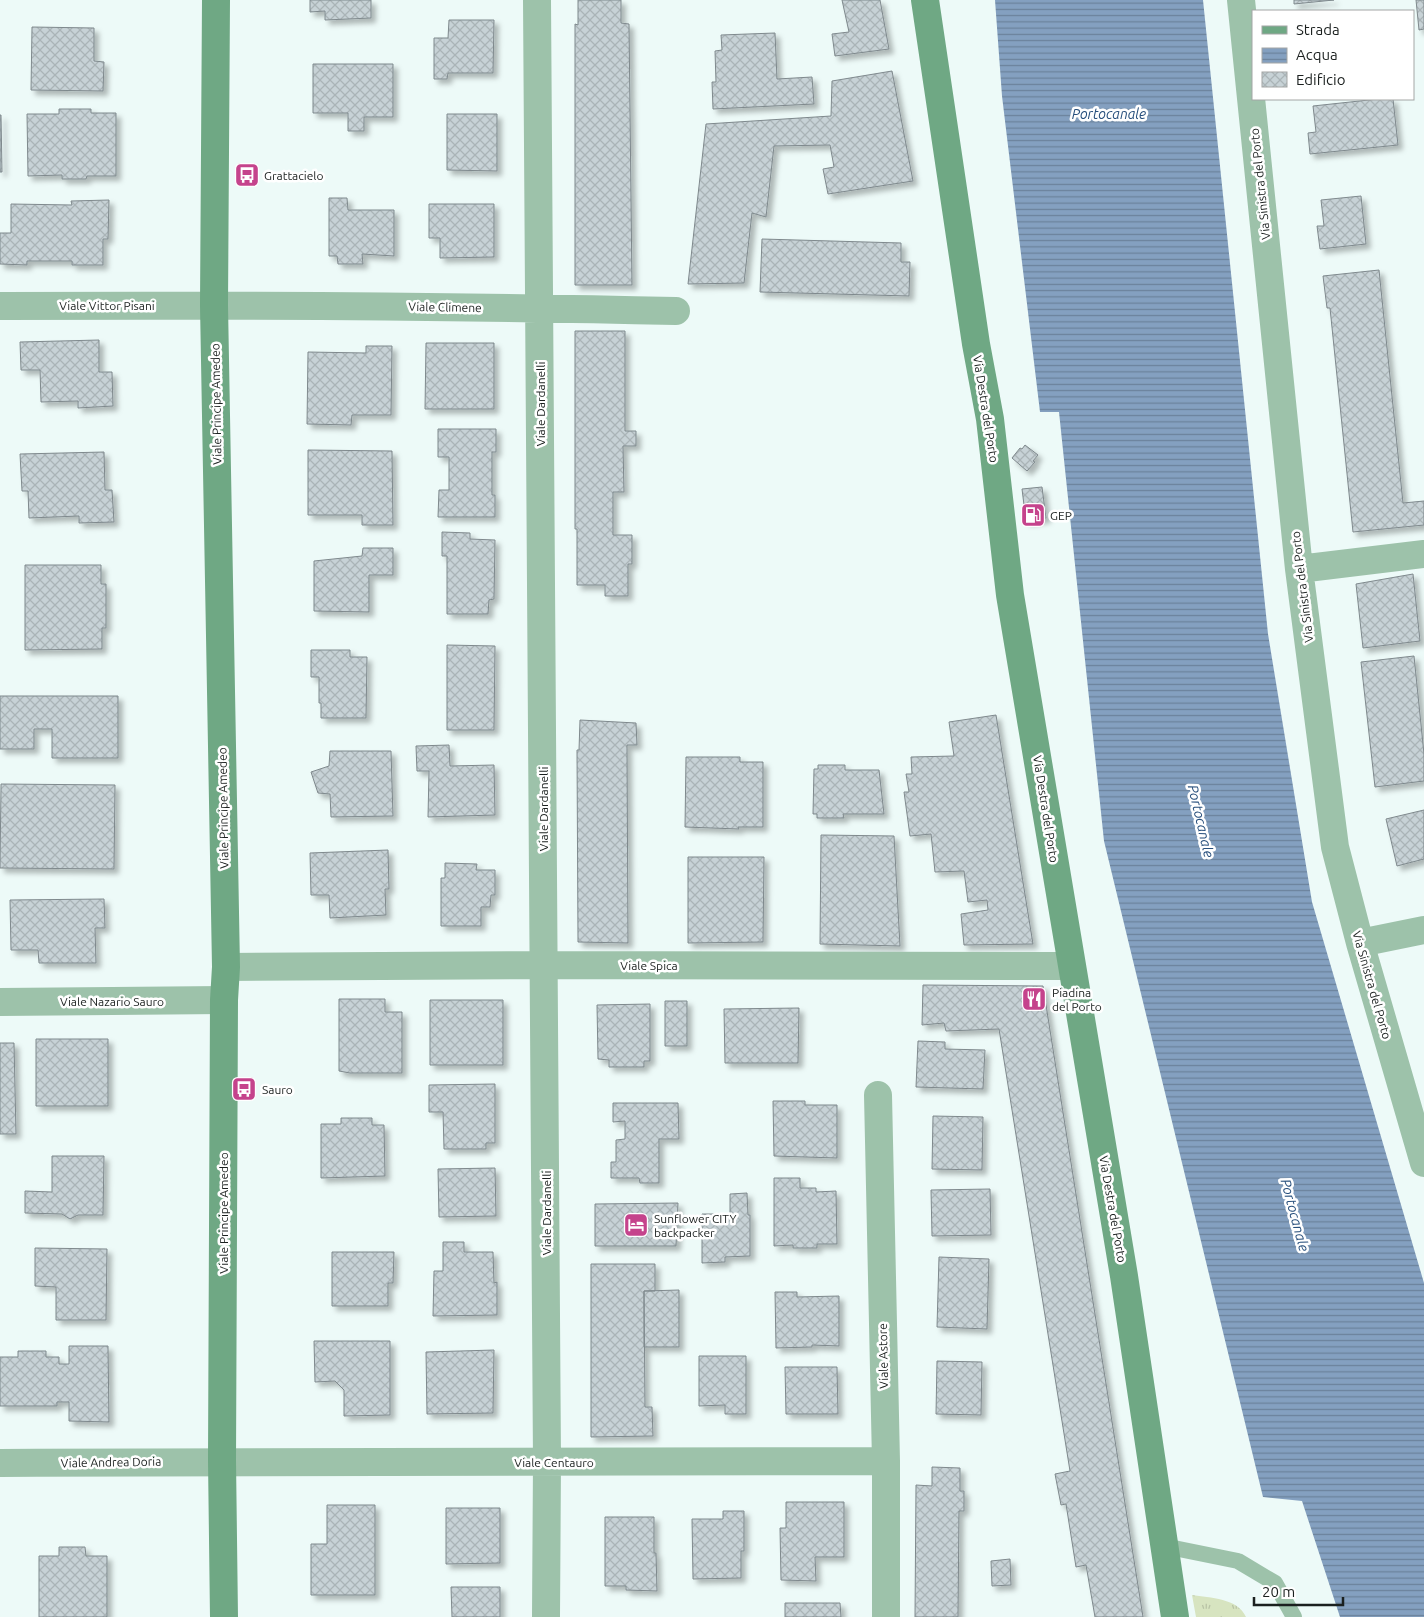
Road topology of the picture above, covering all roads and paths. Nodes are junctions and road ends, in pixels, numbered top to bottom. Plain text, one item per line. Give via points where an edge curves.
1 (216, 0) edge
2 (537, 0) edge
3 (925, 0) edge
4 (1241, 0) edge
5 (214, 305) junction
6 (0, 306) edge
7 (539, 308) junction
8 (676, 312) dead end
9 (1424, 554) edge
10 (1300, 569) junction
11 (1424, 930) edge
12 (1360, 943) junction
13 (544, 965) junction
14 (1072, 966) junction
15 (226, 967) junction
16 (224, 1000) junction
17 (0, 1002) edge
18 (878, 1095) dead end
19 (1424, 1163) edge
20 (222, 1460) junction
21 (547, 1462) junction
22 (886, 1462) junction
23 (0, 1463) edge
24 (1164, 1546) junction
25 (224, 1617) edge
26 (546, 1617) edge
27 (886, 1617) edge
28 (1175, 1617) edge
29 (1294, 1617) edge

1 - 5 street, Viale Principe Amedeo
2 - 7 street, Viale Dardanelli
3 - 14 street, Via Destra del Porto via 990,419 1010,595
4 - 10 street, Via Sinistra del Porto
5 - 6 street, Viale Vittor Pisani
5 - 7 street, Viale Climene
5 - 15 street, Viale Principe Amedeo
7 - 8 street, Viale Climene
7 - 13 street, Viale Dardanelli
9 - 10 street
10 - 12 street, Via Sinistra del Porto via 1335,847
11 - 12 street
12 - 19 street, Via Sinistra del Porto
13 - 14 street, Viale Spica
13 - 15 street, Viale Spica
13 - 21 street, Viale Dardanelli
14 - 24 street, Via Destra del Porto via 1124,1276
15 - 16 street, Viale Principe Amedeo
16 - 17 street, Viale Nazario Sauro
16 - 20 street, Viale Principe Amedeo
18 - 22 street, Viale Astore
20 - 21 street, Viale Centauro
20 - 23 street, Viale Andrea Doria
20 - 25 street, Viale Principe Amedeo
21 - 22 street, Viale Centauro
21 - 26 street, Viale Dardanelli
22 - 27 street, Viale Astore
24 - 28 street, Via Destra del Porto
24 - 29 lane via 1238,1561 1275,1583

